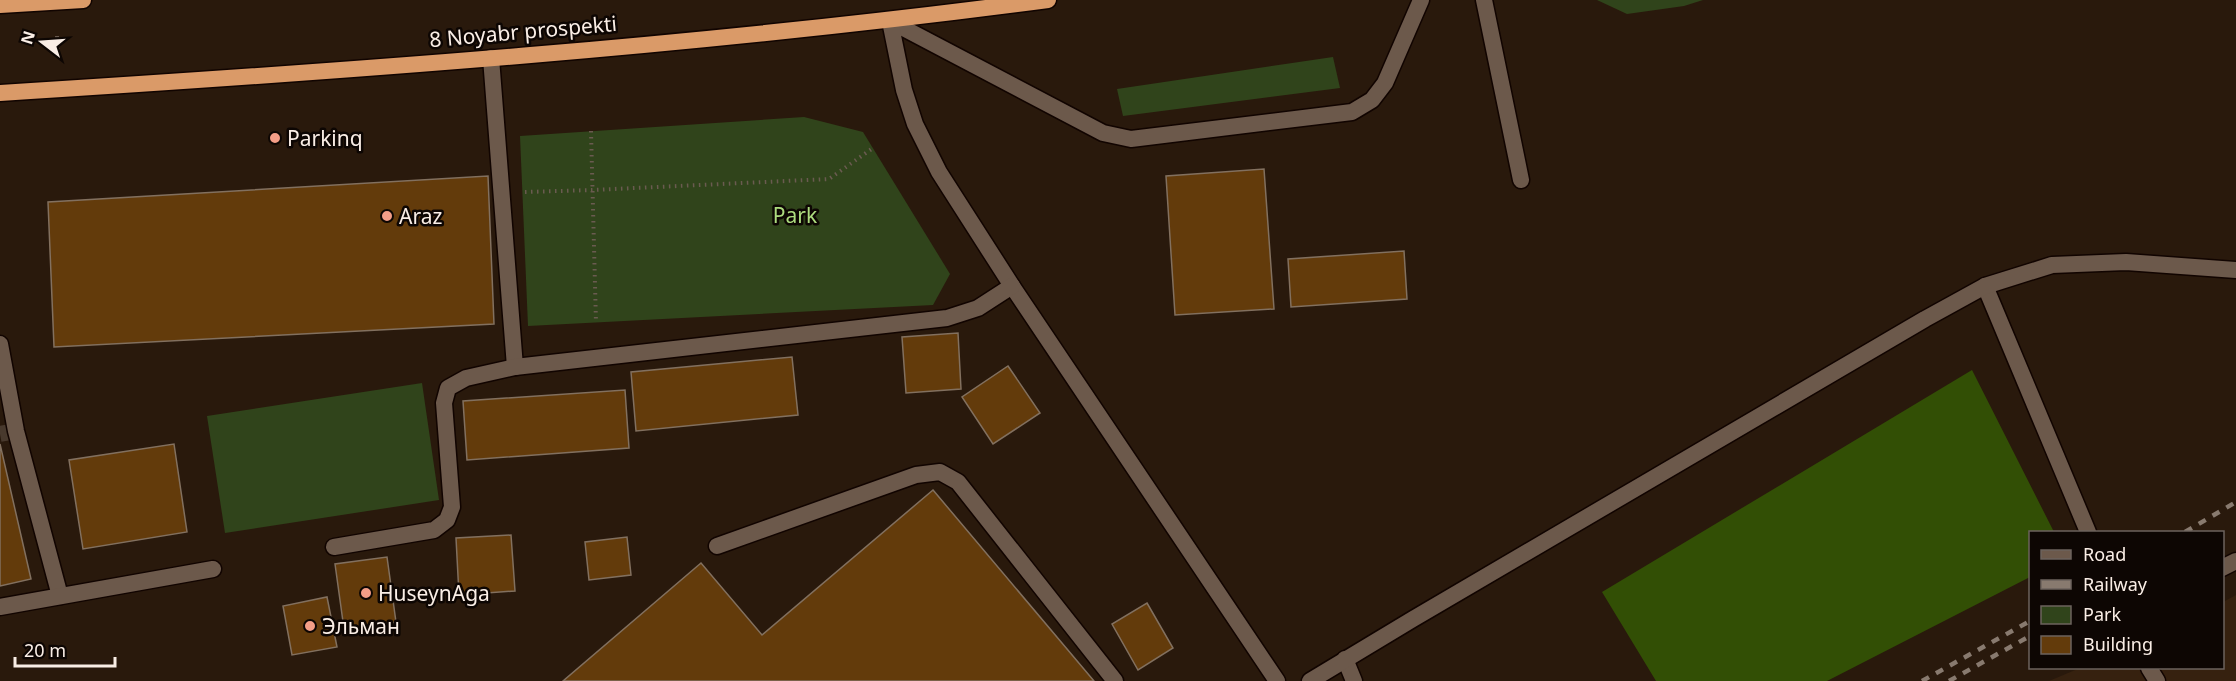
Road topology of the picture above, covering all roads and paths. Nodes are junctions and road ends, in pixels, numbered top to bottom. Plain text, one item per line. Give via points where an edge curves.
1 (82, 0) edge
2 (1048, 0) edge
3 (1421, 0) edge
4 (1484, 0) edge
5 (0, 4) edge
6 (890, 21) junction
7 (57, 36) dead end
8 (491, 58) junction
9 (58, 59) dead end
10 (0, 93) edge
11 (591, 131) dead end
12 (873, 148) dead end
13 (1521, 180) dead end
14 (592, 190) junction
15 (503, 192) junction
16 (2236, 270) edge
17 (1012, 286) junction
18 (1985, 286) junction
19 (596, 323) dead end
20 (0, 344) edge
21 (514, 367) junction
22 (2088, 531) edge
23 (717, 546) dead end
24 (334, 548) dead end
25 (213, 569) dead end
26 (60, 596) junction
27 (0, 607) edge
28 (1345, 659) junction
29 (1115, 681) edge
30 (1277, 681) edge
31 (1310, 681) edge
32 (1354, 681) edge

1 - 5 highway
2 - 6 highway, 8 Noyabr prospekti
3 - 6 street via 1385,83 1371,100 1352,112 1131,139 1103,133
4 - 13 street
6 - 8 highway, 8 Noyabr prospekti
6 - 17 street via 915,124 939,172
7 - 9 path
8 - 10 highway, 8 Noyabr prospekti
8 - 15 street
11 - 14 path
12 - 14 path via 829,178
14 - 15 path
14 - 19 path
15 - 21 street
16 - 18 street via 2126,262 2052,265
17 - 21 street via 978,308 947,318
17 - 30 street
18 - 22 street
18 - 28 street
20 - 26 street via 16,431
21 - 24 street via 466,378 448,388 444,403 452,507 447,520 434,530
23 - 29 street via 916,475 940,472 958,482
25 - 26 street
26 - 27 street
28 - 31 street
28 - 32 street

